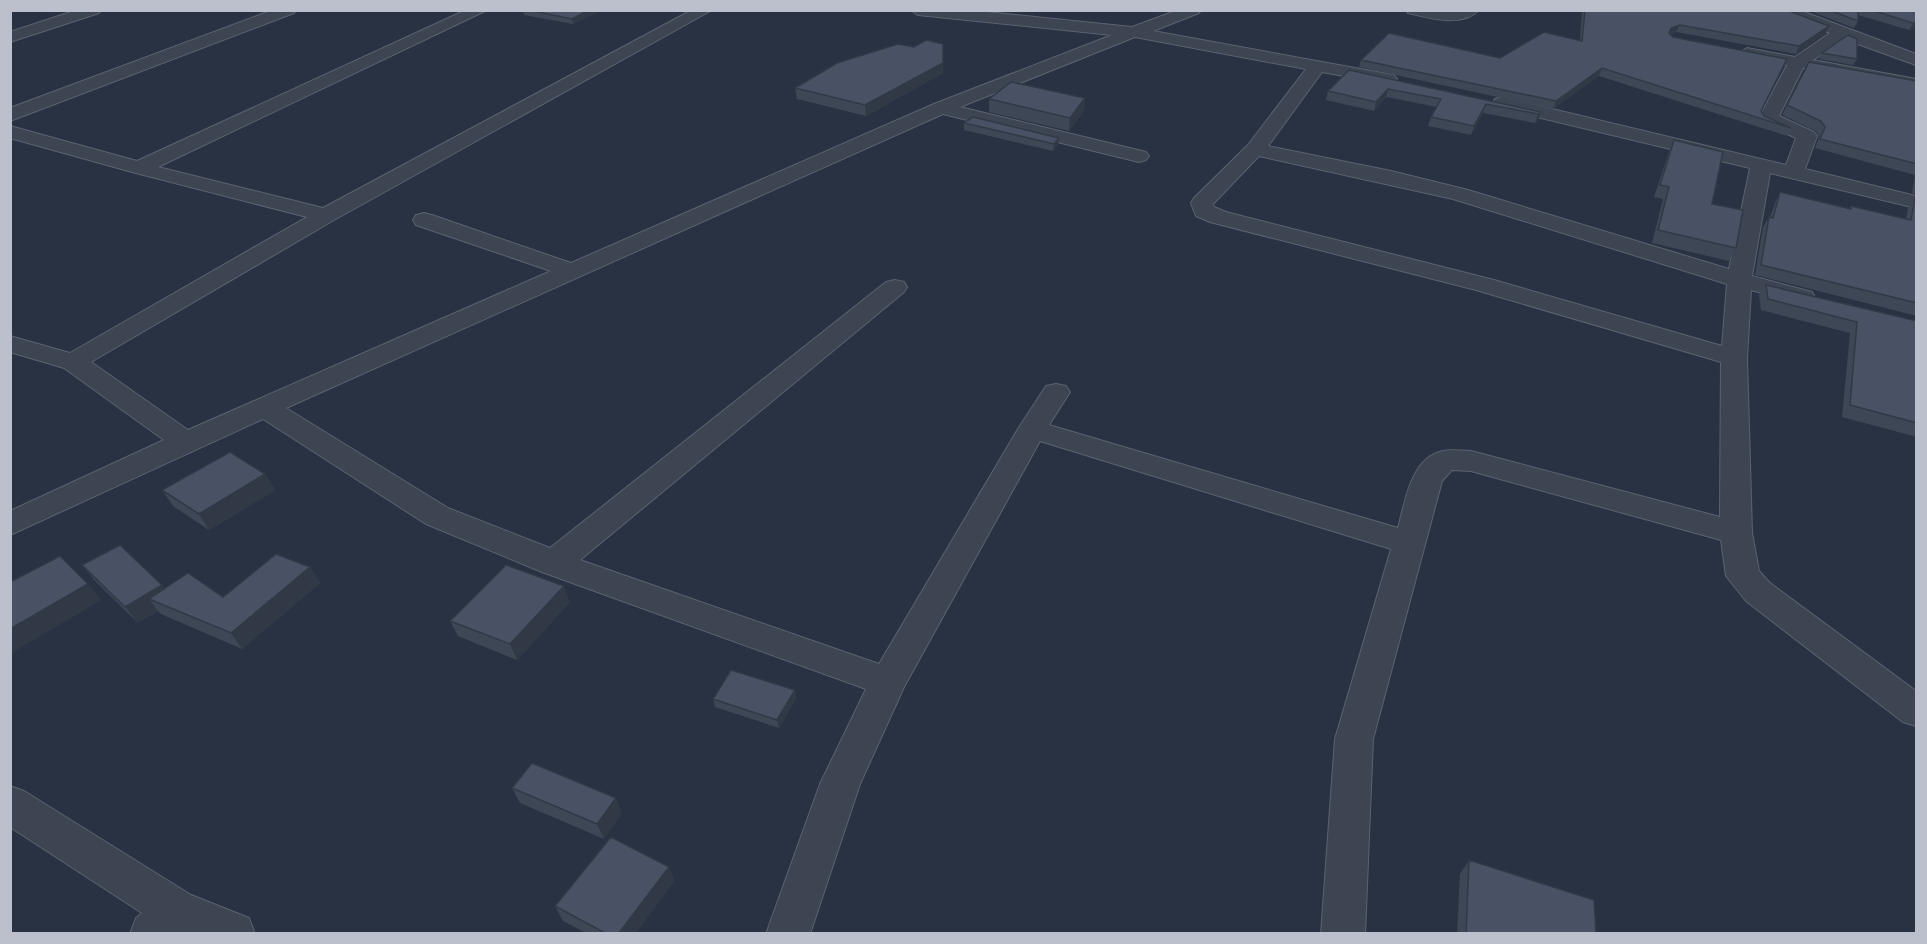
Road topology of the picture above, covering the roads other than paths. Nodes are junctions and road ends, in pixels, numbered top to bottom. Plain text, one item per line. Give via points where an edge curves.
1 (94, 10) edge
2 (289, 10) edge
3 (480, 10) edge
4 (705, 10) edge
5 (918, 10) edge
6 (1194, 10) edge
7 (1413, 10) edge
8 (1472, 10) edge
9 (1783, 10) edge
10 (1843, 32) junction
11 (1139, 33) junction
12 (10, 38) edge
13 (1731, 50) edge
14 (1917, 60) edge
15 (1797, 63) junction
16 (1318, 65) junction
17 (1408, 83) edge
18 (1917, 84) edge
19 (1478, 98) edge
20 (942, 108) junction
21 (10, 115) edge
22 (10, 132) edge
23 (1255, 149) junction
24 (1139, 156) dead end
25 (1761, 165) junction
26 (139, 168) junction
27 (1793, 173) junction
28 (1917, 202) edge
29 (326, 215) junction
30 (424, 220) dead end
31 (573, 271) junction
32 (1739, 281) junction
33 (895, 287) dead end
34 (1828, 303) edge
35 (10, 344) edge
36 (1734, 358) junction
37 (73, 362) junction
38 (1056, 392) dead end
39 (266, 408) junction
40 (1032, 429) junction
41 (186, 442) junction
42 (10, 524) edge
43 (1736, 533) junction
44 (1410, 543) junction
45 (554, 563) junction
46 (888, 682) junction
47 (1917, 711) edge
48 (10, 804) edge
49 (164, 922) edge
50 (233, 933) edge
51 (788, 933) edge
52 (1343, 933) edge

1 - 12 street
2 - 21 street
3 - 26 street
4 - 29 street
5 - 11 street
6 - 11 street
7 - 8 street via 1450,15 1465,15
9 - 10 street
10 - 14 street
10 - 15 street
11 - 16 street
11 - 20 street via 1020,75
13 - 15 street
15 - 18 street
15 - 27 street via 1768,118 1807,136
16 - 17 street
16 - 23 street
19 - 25 street
20 - 24 street
20 - 31 street
22 - 26 street
23 - 32 street via 1412,182
23 - 36 street via 1202,203 1204,211 1485,285
25 - 27 street
25 - 32 street
26 - 29 street
27 - 28 street
29 - 37 street
30 - 31 street
31 - 39 street
32 - 34 street
32 - 36 street
33 - 45 street
35 - 37 street
36 - 43 street
37 - 41 street
38 - 40 street
39 - 41 street
39 - 45 street via 437,516
40 - 44 street
40 - 46 street
41 - 42 street
43 - 44 street via 1471,461 1445,460 1428,477
43 - 47 street via 1743,576 1758,592
44 - 52 street via 1354,739
45 - 46 street
46 - 51 street via 840,784
48 - 49 street
49 - 50 street

